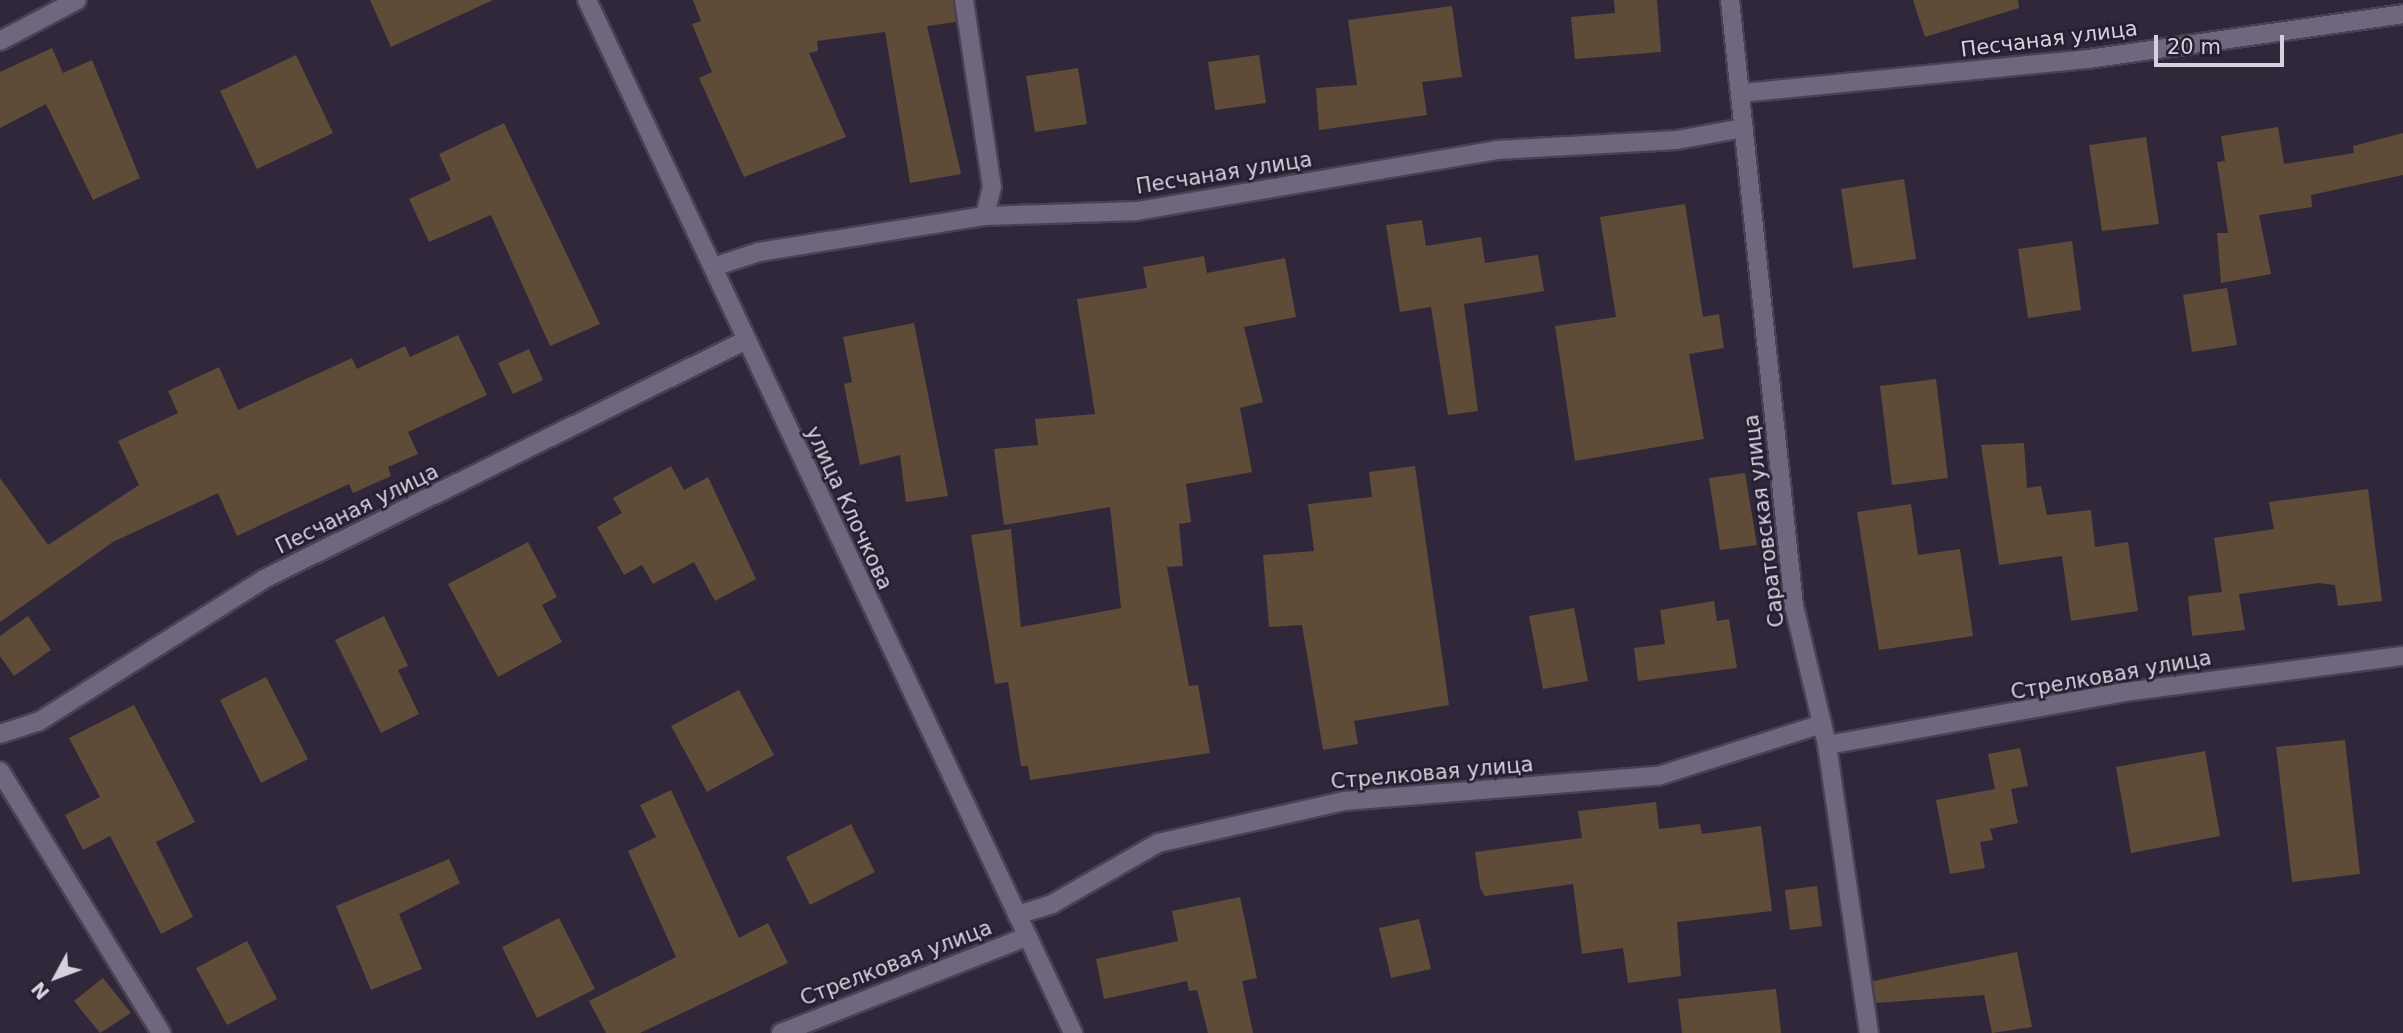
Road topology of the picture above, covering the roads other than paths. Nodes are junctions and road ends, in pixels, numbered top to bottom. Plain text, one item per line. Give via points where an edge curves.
1 (77, 0) edge
2 (587, 0) edge
3 (964, 0) edge
4 (1730, 0) edge
5 (2403, 14) edge
6 (0, 41) edge
7 (1742, 93) junction
8 (1744, 128) junction
9 (985, 216) junction
10 (713, 267) junction
11 (744, 341) junction
12 (2403, 656) edge
13 (1822, 724) junction
14 (0, 734) edge
15 (1827, 745) junction
16 (0, 771) edge
17 (1017, 915) junction
18 (1028, 936) junction
19 (161, 1033) edge
20 (781, 1033) edge
21 (1073, 1033) edge
22 (1869, 1033) edge

1 - 6 street
2 - 10 street, улица Клочкова
3 - 9 street via 992,187
4 - 7 street, Саратовская улица
5 - 7 street, Песчаная улица via 2088,59
7 - 8 street, Саратовская улица
8 - 9 street, Песчаная улица via 1677,140 1497,150 1136,211
8 - 13 street, Саратовская улица via 1794,606
9 - 10 street, Песчаная улица via 759,252
10 - 11 street, улица Клочкова
11 - 14 street, Песчаная улица via 264,579 38,722
11 - 17 street, улица Клочкова
12 - 15 street, Стрелковая улица via 2125,692
13 - 15 street, Саратовская улица
13 - 17 street, Стрелковая улица via 1658,776 1343,801 1158,843 1052,904
15 - 22 street, Саратовская улица
16 - 19 street
17 - 18 street, улица Клочкова
18 - 20 street, Стрелковая улица
18 - 21 street, улица Клочкова

